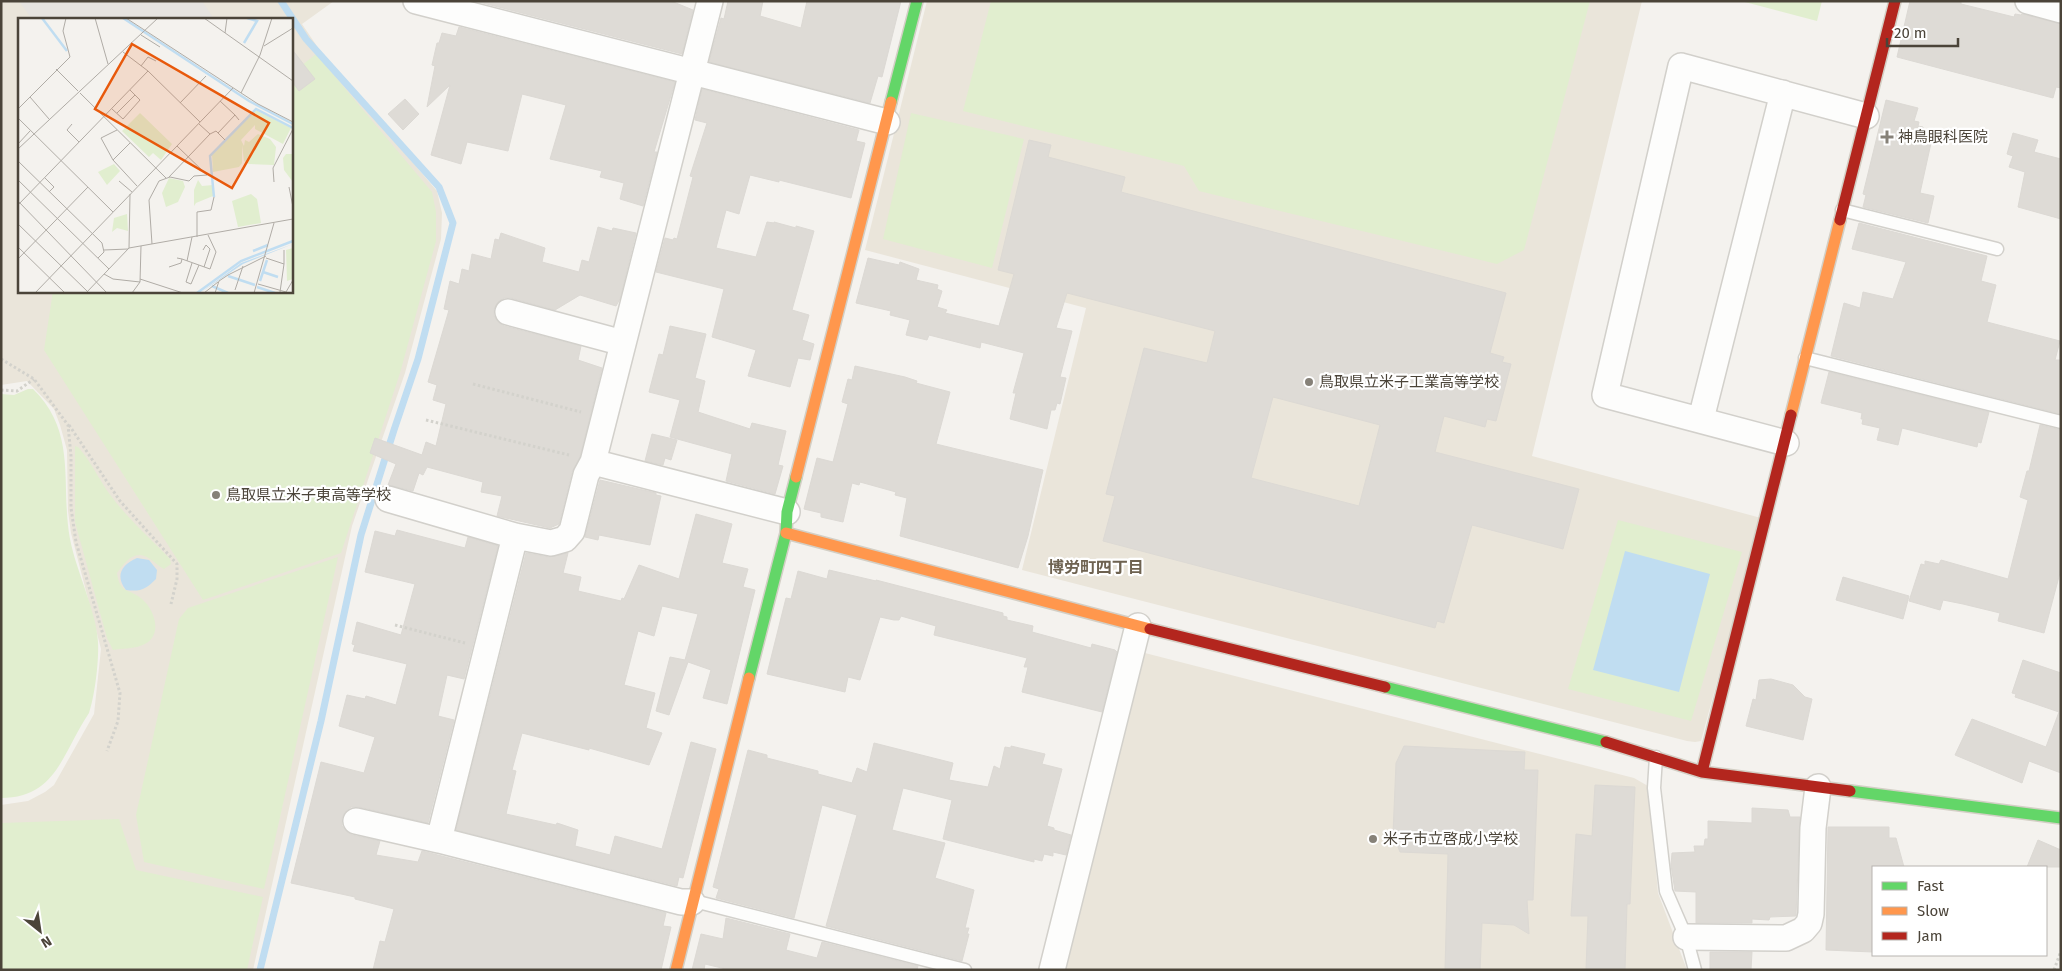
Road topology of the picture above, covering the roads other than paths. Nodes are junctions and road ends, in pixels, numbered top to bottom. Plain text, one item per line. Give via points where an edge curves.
1 (416, 1) edge
2 (710, 1) edge
3 (917, 1) edge
4 (1895, 1) edge
5 (2028, 1) edge
6 (2061, 10) edge
7 (691, 72) junction
8 (1783, 93) junction
9 (1866, 116) junction
10 (887, 122) junction
11 (1842, 210) junction
12 (1997, 249) dead end
13 (508, 312) dead end
14 (623, 343) junction
15 (1805, 358) junction
16 (1701, 419) junction
17 (2061, 422) edge
18 (1786, 443) junction
19 (593, 462) junction
20 (388, 499) dead end
21 (786, 522) junction
22 (515, 536) junction
23 (1138, 626) junction
24 (1656, 757) junction
25 (1702, 772) junction
26 (1818, 787) junction
27 (2061, 818) edge
28 (356, 821) dead end
29 (439, 840) junction
30 (692, 902) junction
31 (1686, 937) junction
32 (676, 970) edge
33 (965, 970) edge
34 (1052, 970) edge
35 (1695, 970) edge

1 - 7 street
2 - 7 street
3 - 10 street
4 - 9 street
5 - 6 street
7 - 10 street
7 - 14 street
8 - 9 street
8 - 16 street
8 - 16 street via 1681,66 1605,395
9 - 11 street
10 - 21 street
11 - 12 lane
11 - 15 street
13 - 14 street
14 - 19 street
15 - 17 lane
15 - 18 street
16 - 18 street
18 - 25 street
19 - 21 street
19 - 22 street via 586,475 570,536 551,543
20 - 22 street
21 - 23 street
21 - 30 street
22 - 29 street
23 - 24 street via 1593,738
23 - 34 street
24 - 25 street
24 - 31 lane via 1654,788 1666,891
25 - 26 street
26 - 27 street
26 - 31 street via 1811,914 1803,930 1786,938
28 - 29 street
29 - 30 street via 681,902
30 - 32 street
30 - 33 lane
31 - 35 lane

